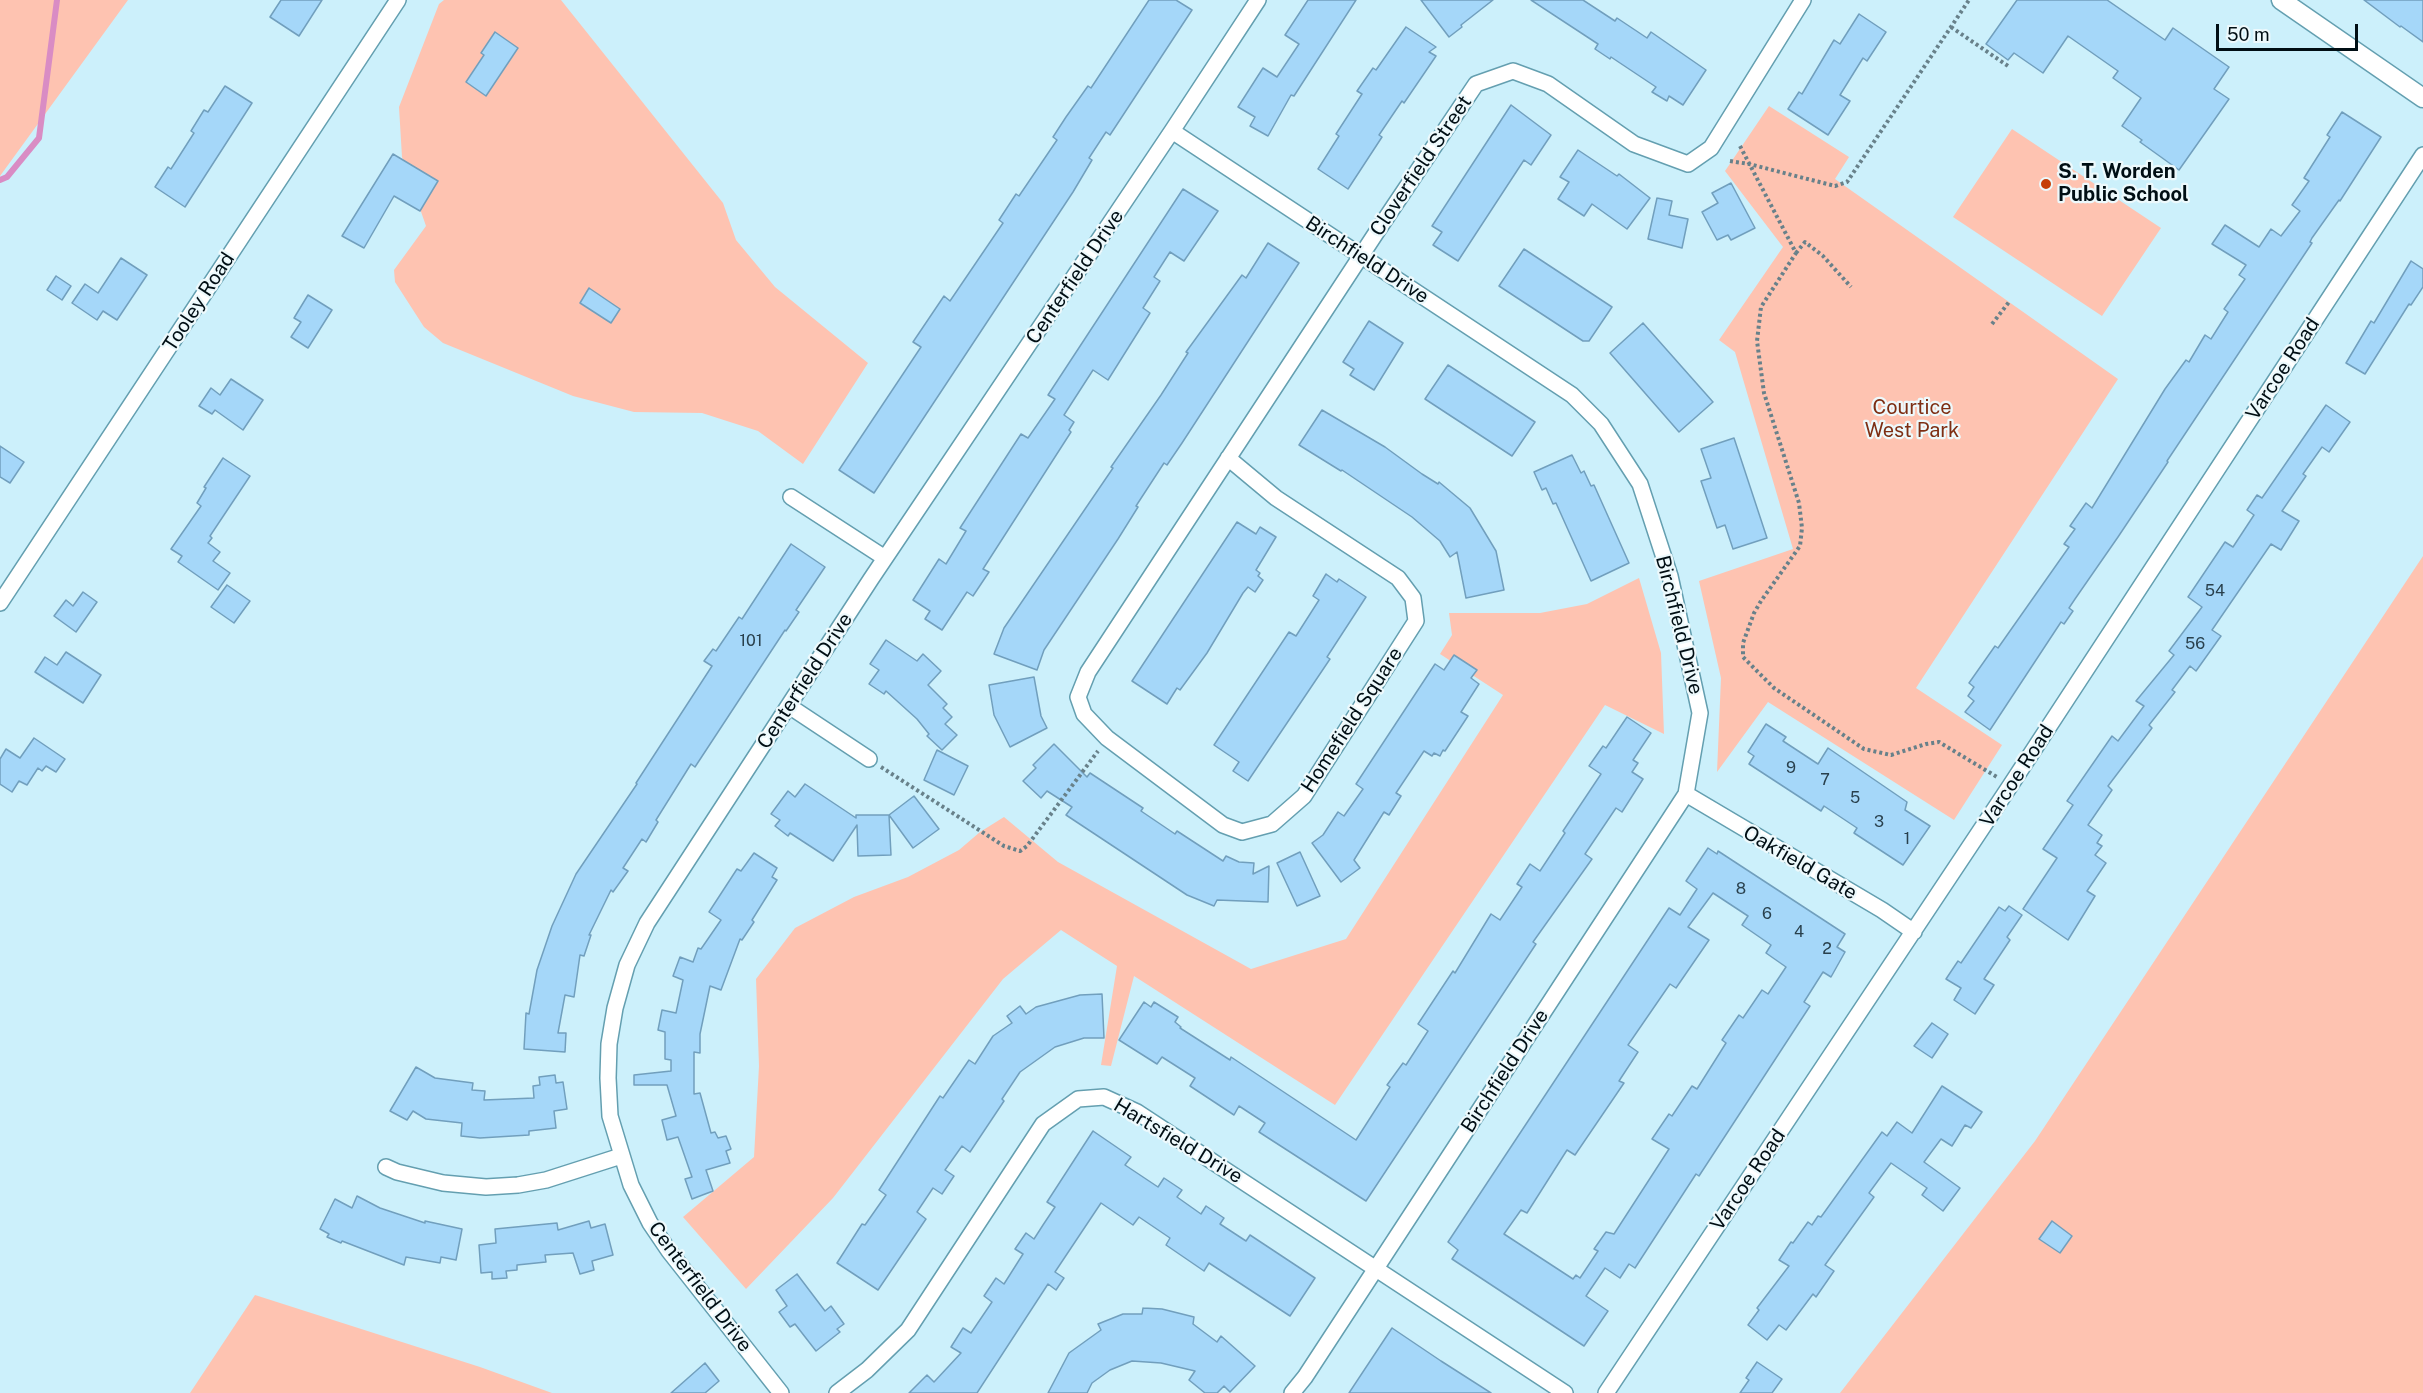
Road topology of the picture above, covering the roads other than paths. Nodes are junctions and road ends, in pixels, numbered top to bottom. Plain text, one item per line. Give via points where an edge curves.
1 (398, 0) edge
2 (1258, 0) edge
3 (1803, 0) edge
4 (2281, 0) edge
5 (2423, 98) edge
6 (1173, 131) junction
7 (2423, 155) edge
8 (1361, 256) junction
9 (1228, 458) junction
10 (791, 497) dead end
11 (885, 558) junction
12 (0, 603) edge
13 (789, 706) junction
14 (869, 759) road end
15 (1686, 794) junction
16 (1914, 932) junction
17 (621, 1156) junction
18 (386, 1167) dead end
19 (1377, 1267) junction
20 (781, 1393) edge
21 (837, 1393) edge
22 (1292, 1393) edge
23 (1565, 1393) edge
24 (1606, 1393) edge

1 - 12 street, Tooley Road
2 - 6 street, Centerfield Drive
3 - 8 street, Cloverfield Street via 1712,148 1688,164 1634,144 1548,84 1513,71 1476,84
4 - 5 street
6 - 8 street, Birchfield Drive
6 - 11 street, Centerfield Drive
7 - 16 street, Varcoe Road
8 - 9 street, Homefield Square
8 - 15 street, Birchfield Drive via 1572,395 1601,424 1640,484 1670,576 1700,713
9 - 9 street, Homefield Square via 1088,672 1078,697 1084,714 1107,738 1223,825 1242,832 1272,824 1304,796 1416,621 1413,598 1398,578 1276,498
10 - 11 street
11 - 13 street, Centerfield Drive
13 - 14 street
13 - 17 street, Centerfield Drive via 647,923 627,965 609,1044 610,1116
15 - 16 street, Oakfield Gate
15 - 19 street, Birchfield Drive
16 - 24 street, Varcoe Road
17 - 18 street via 518,1185 443,1183
17 - 20 street, Centerfield Drive via 646,1214 669,1251
19 - 21 street, Hartsfield Drive via 1137,1112 1104,1097 1078,1099 1043,1124 908,1330
19 - 22 street, Birchfield Drive
19 - 23 street, Hartsfield Drive

